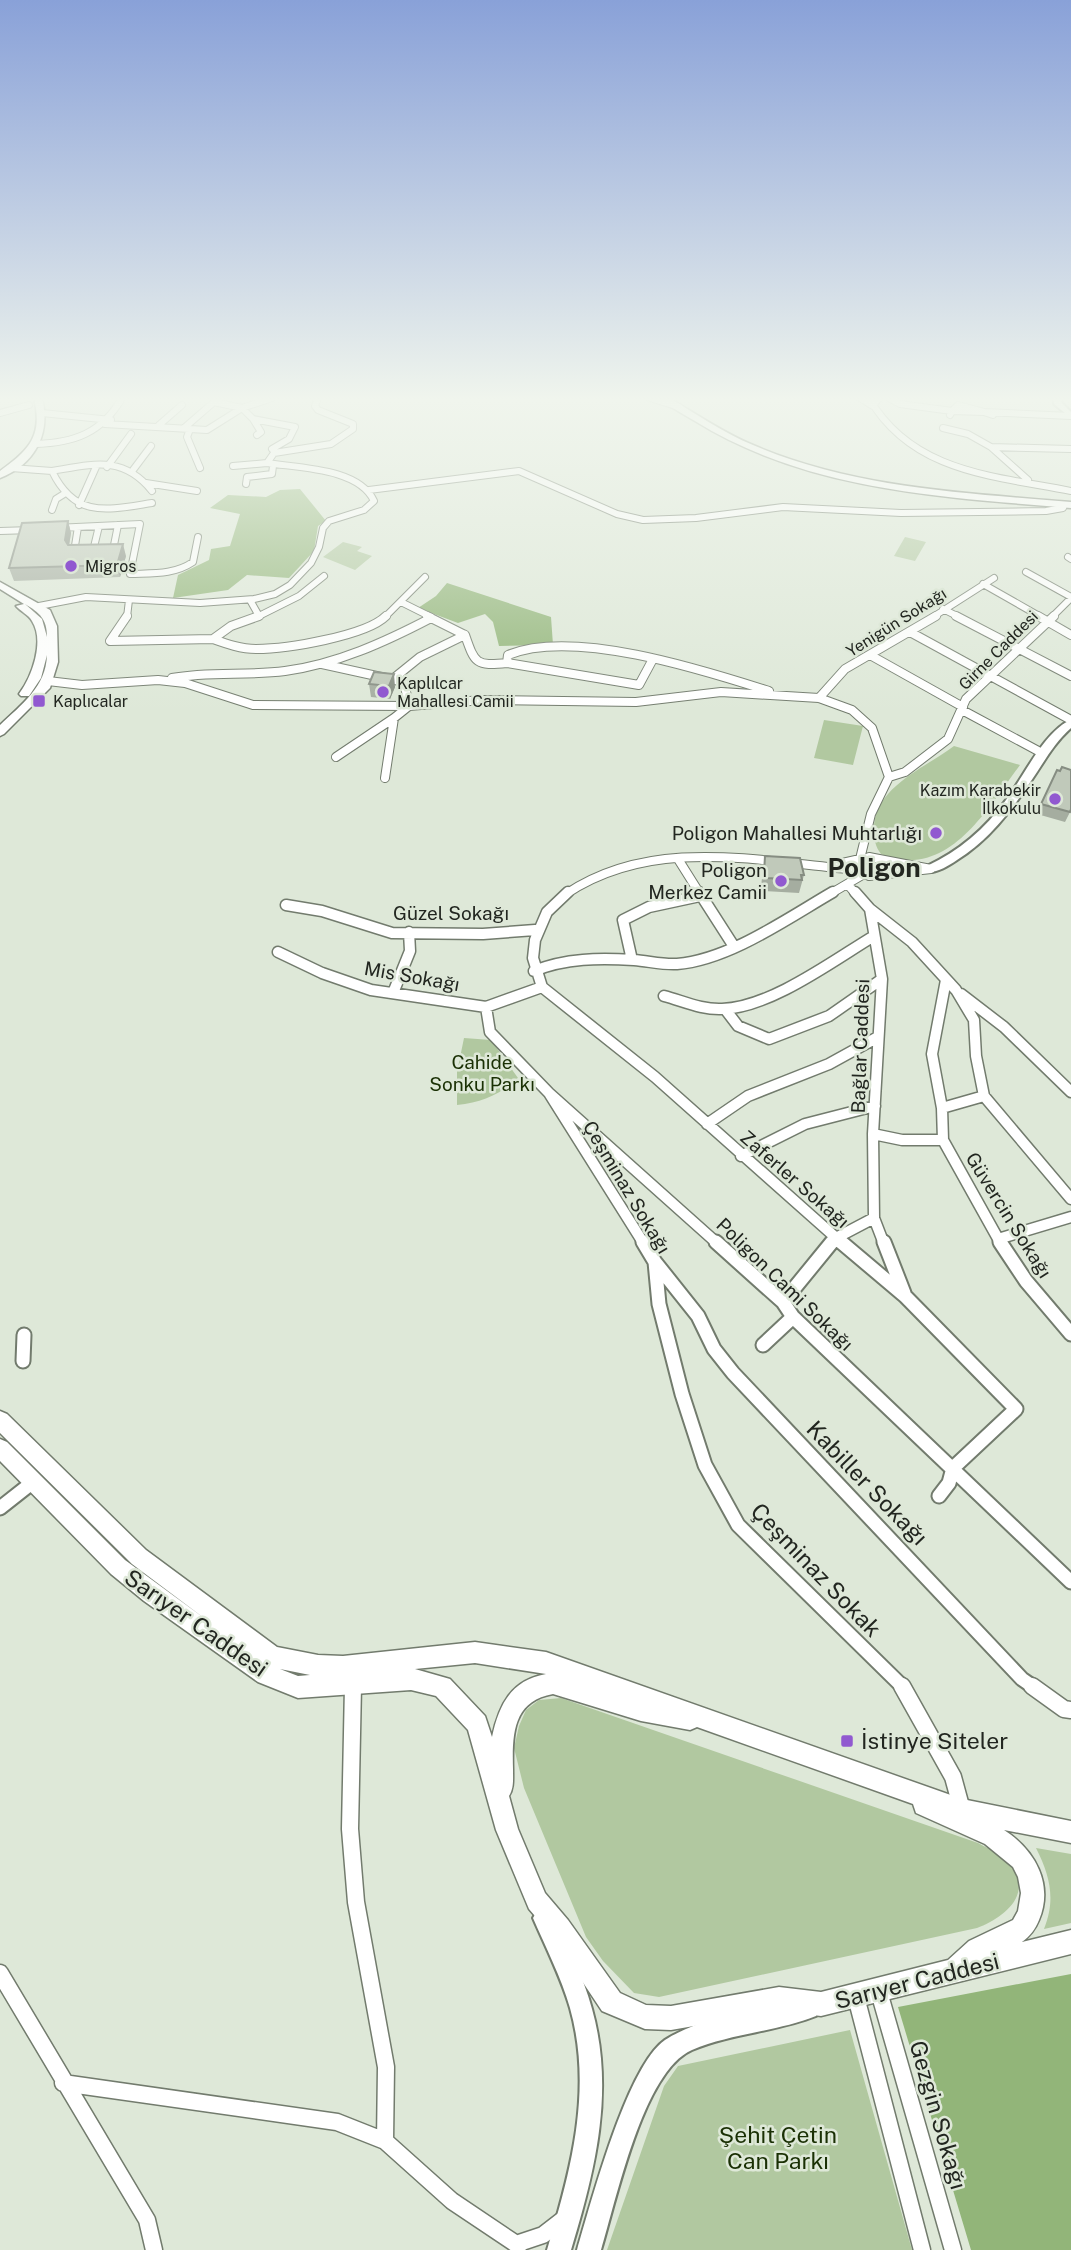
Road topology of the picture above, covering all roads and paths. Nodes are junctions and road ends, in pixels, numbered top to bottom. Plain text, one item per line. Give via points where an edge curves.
1 (55, 503) edge
2 (76, 503) edge
3 (152, 503) dead end
4 (372, 503) edge
5 (592, 503) edge
6 (1067, 503) edge
7 (79, 505) joint
8 (52, 510) dead end
9 (118, 525) junction
10 (99, 526) junction
11 (78, 527) junction
12 (52, 528) edge
13 (39, 529) edge
14 (0, 531) edge
15 (198, 537) dead end
16 (113, 550) junction
17 (135, 550) junction
18 (93, 551) junction
19 (1026, 572) dead end
20 (324, 576) dead end
21 (425, 577) dead end
22 (993, 578) dead end
23 (983, 584) junction
24 (0, 585) edge
25 (0, 596) edge
26 (1071, 597) edge
27 (129, 600) junction
28 (250, 600) junction
29 (401, 602) junction
30 (33, 608) junction
31 (943, 609) junction
32 (259, 616) junction
33 (431, 618) junction
34 (1045, 623) junction
35 (911, 632) junction
36 (465, 635) junction
37 (1071, 635) edge
38 (213, 639) junction
39 (1021, 650) junction
40 (870, 655) junction
41 (653, 659) junction
42 (507, 663) junction
43 (322, 664) junction
44 (1071, 676) edge
45 (394, 678) junction
46 (990, 678) junction
47 (42, 680) junction
48 (158, 680) junction
49 (782, 695) junction
50 (819, 698) junction
51 (409, 706) junction
52 (963, 708) junction
53 (394, 718) junction
54 (0, 719) edge
55 (1071, 722) edge
56 (0, 732) edge
57 (1042, 753) junction
58 (336, 757) dead end
59 (889, 777) junction
60 (385, 778) dead end
61 (867, 837) junction
62 (678, 859) junction
63 (860, 859) junction
64 (879, 859) junction
65 (824, 867) junction
66 (931, 869) junction
67 (861, 872) junction
68 (883, 875) junction
69 (848, 886) junction
70 (699, 896) junction
71 (286, 905) dead end
72 (870, 909) junction
73 (535, 930) junction
74 (409, 932) junction
75 (874, 936) junction
76 (733, 945) junction
77 (278, 952) dead end
78 (632, 960) junction
79 (534, 971) junction
80 (882, 979) junction
81 (946, 980) junction
82 (542, 987) junction
83 (956, 990) junction
84 (393, 993) junction
85 (664, 996) dead end
86 (486, 1007) junction
87 (725, 1009) junction
88 (878, 1037) junction
89 (1071, 1092) edge
90 (549, 1093) junction
91 (984, 1096) junction
92 (875, 1107) junction
93 (942, 1108) junction
94 (707, 1124) junction
95 (873, 1134) junction
96 (943, 1140) junction
97 (741, 1156) junction
98 (1071, 1199) edge
99 (874, 1217) junction
100 (1071, 1217) edge
101 (836, 1238) junction
102 (998, 1239) junction
103 (655, 1262) junction
104 (905, 1296) junction
105 (783, 1302) junction
106 (659, 1304) joint
107 (793, 1317) junction
108 (1071, 1334) edge
109 (24, 1335) dead end
110 (763, 1345) dead end
111 (23, 1361) dead end
112 (0, 1420) edge
113 (0, 1448) edge
114 (953, 1468) junction
115 (33, 1482) junction
116 (939, 1496) dead end
117 (0, 1508) edge
118 (1071, 1582) edge
119 (353, 1683) junction
120 (1071, 1710) edge
121 (710, 1719) junction
122 (902, 1789) junction
123 (962, 1810) junction
124 (508, 1830) junction
125 (1070, 1833) edge
126 (537, 1901) junction
127 (1071, 1942) edge
128 (0, 1973) edge
129 (952, 1973) junction
130 (867, 1995) junction
131 (821, 2004) junction
132 (63, 2083) junction
133 (385, 2141) junction
134 (570, 2214) junction
135 (518, 2247) edge
136 (154, 2250) edge
137 (559, 2250) edge
138 (590, 2250) edge
139 (922, 2250) edge
140 (953, 2250) edge

1 - 8 street
2 - 7 street
3 - 7 street via 93,509
4 - 28 street via 327,523 313,558 288,587
5 - 6 street via 650,521 771,508 901,513 1046,511
9 - 10 street
9 - 16 street
9 - 17 street via 140,524
10 - 11 street
10 - 18 street
11 - 12 street
11 - 18 street via 74,552
13 - 14 street
15 - 17 street via 193,562 172,573 130,575
16 - 17 street
16 - 18 street
19 - 26 street
20 - 32 street via 299,596
21 - 29 street
22 - 23 street, Yenigün Sokağı
23 - 31 street, Yenigün Sokağı
23 - 34 street
24 - 30 main road
25 - 30 main road
26 - 34 street, Girne Caddesi
27 - 28 street
27 - 30 street via 87,597
27 - 38 street via 127,617 110,641
28 - 32 street
29 - 33 street
29 - 38 street via 378,624 334,638 258,649
30 - 47 main road via 50,618 52,626 51,670
31 - 35 street, Yenigün Sokağı
31 - 39 street
32 - 38 street via 231,626
33 - 36 street
33 - 43 street via 375,647
34 - 37 street
34 - 39 street, Girne Caddesi
35 - 40 street, Yenigün Sokağı
35 - 46 street
36 - 42 street via 477,665
36 - 45 street via 419,657
39 - 44 street
39 - 46 street, Girne Caddesi
40 - 50 street, Yenigün Sokağı via 845,669
40 - 52 street
41 - 42 street via 581,647 528,647 513,650
41 - 42 street via 639,685
41 - 49 street
43 - 45 street
43 - 48 street via 261,673 204,671
45 - 51 street via 404,682
46 - 52 street, Girne Caddesi
46 - 55 street
47 - 48 street via 82,685
47 - 54 main road
47 - 56 main road
48 - 51 street via 185,683 253,705
49 - 50 street
49 - 51 street via 721,692 636,702 482,700
50 - 59 street via 852,710 872,728
51 - 53 street
52 - 57 street
52 - 59 street, Girne Caddesi via 948,739 933,753
53 - 58 street
53 - 60 street
55 - 57 street
57 - 66 street via 976,844
59 - 61 street via 871,814
61 - 63 street
61 - 64 street
62 - 65 street via 723,855
62 - 70 street
62 - 73 street via 621,867 573,887
63 - 64 street
63 - 65 street
63 - 67 street
64 - 66 street
64 - 68 street via 887,867
65 - 67 street
66 - 68 street
67 - 68 street
67 - 69 street
69 - 72 street
69 - 76 street
70 - 76 street
70 - 78 street via 649,907 623,920
71 - 74 street, Güzel Sokağı via 392,933
72 - 75 street, Bağlar Caddesi
72 - 81 street via 912,942
73 - 74 street, Güzel Sokağı
73 - 79 street
74 - 84 street via 410,951
75 - 80 street, Bağlar Caddesi
75 - 87 street via 805,976
76 - 78 street via 705,960 675,964
77 - 84 street, Mis Sokağı via 322,973
78 - 79 street via 562,960
79 - 82 street
80 - 87 street via 855,1002 769,1039 737,1026
80 - 88 street, Bağlar Caddesi
81 - 83 street
81 - 93 street, Güvercin Sokağı via 932,1054
82 - 86 street, Mis Sokağı
82 - 94 street, Zaferler Sokağı
83 - 89 street via 1004,1027
83 - 91 street via 974,1020
84 - 86 street, Mis Sokağı
85 - 87 street
86 - 90 street, Poligon Cami Sokağı via 490,1032
88 - 92 street, Bağlar Caddesi
88 - 94 street via 829,1064 747,1096
90 - 103 street, Çeşminaz Sokağı
90 - 105 street, Poligon Cami Sokağı
91 - 93 street
91 - 98 street
92 - 95 street, Bağlar Caddesi
92 - 97 street via 805,1124
93 - 96 street, Güvercin Sokağı
94 - 97 street, Zaferler Sokağı
95 - 96 street via 902,1140
95 - 99 street, Bağlar Caddesi
96 - 102 street, Güvercin Sokağı
97 - 101 street, Zaferler Sokağı
99 - 101 street
99 - 104 street, Bağlar Caddesi
100 - 102 street
101 - 104 street, Zaferler Sokağı
101 - 105 street
102 - 108 street, Güvercin Sokağı
103 - 106 street, Çeşminaz Sokağı
103 - 120 street, Kabiller Sokağı via 698,1316 714,1349 733,1373 1022,1679
104 - 114 street, Zaferler Sokağı via 1016,1409
105 - 107 street, Poligon Cami Sokağı
106 - 123 street, Çeşminaz Sokak via 705,1465 738,1525 907,1691 953,1777
107 - 110 street
107 - 114 street, Poligon Cami Sokağı
109 - 111 street
112 - 121 main road, Sarıyer Caddesi via 139,1557 272,1656 311,1667 468,1653 508,1655 545,1663
113 - 115 main road, Sarıyer Caddesi
114 - 116 street
114 - 118 street, Poligon Cami Sokağı
115 - 117 street
115 - 119 main road, Sarıyer Caddesi via 118,1567 249,1664 298,1687
119 - 124 main road, Sarıyer Caddesi via 411,1679 442,1687 477,1724
119 - 133 street via 349,1829 356,1902 386,2067
121 - 122 main road, Sarıyer Caddesi
121 - 124 main road via 666,1716 553,1683 529,1689 509,1710 503,1731 501,1772
122 - 123 main road, Sarıyer Caddesi
122 - 129 main road via 951,1819 1001,1840 1028,1870 1033,1902 1021,1928 978,1950
123 - 125 main road, Sarıyer Caddesi
124 - 126 main road, Sarıyer Caddesi
126 - 131 main road, Sarıyer Caddesi via 611,2002 638,2015 671,2018 779,1999
126 - 134 street via 581,2009 592,2068 586,2152
127 - 129 main road, Sarıyer Caddesi
128 - 132 street
129 - 130 main road, Sarıyer Caddesi
130 - 131 main road, Sarıyer Caddesi
130 - 139 street
130 - 140 street, Gezgin Sokağı
131 - 138 street via 669,2050 645,2088 613,2170
132 - 133 street via 337,2122
132 - 136 street via 147,2220
133 - 135 street via 452,2201
134 - 135 street
134 - 137 street

